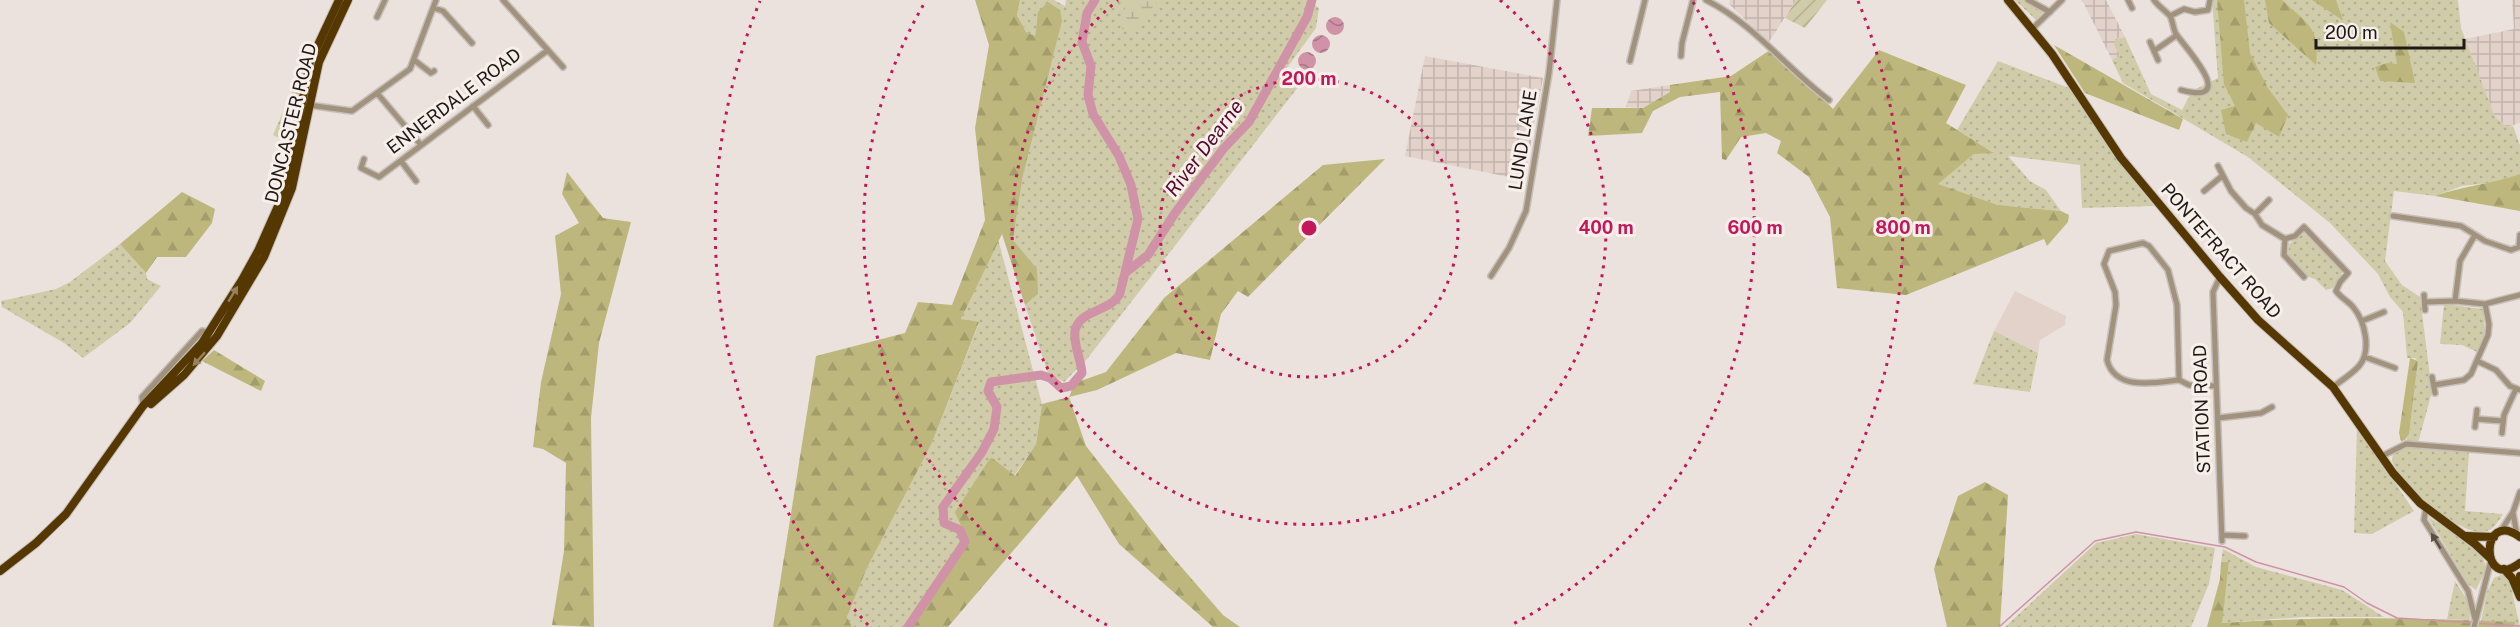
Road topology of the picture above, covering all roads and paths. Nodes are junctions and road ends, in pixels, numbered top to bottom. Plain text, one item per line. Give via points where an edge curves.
1 (385, 0) edge
2 (436, 0) edge
3 (503, 0) edge
4 (1557, 0) edge
5 (1645, 0) edge
6 (1693, 0) edge
7 (1708, 0) edge
8 (2008, 0) edge
9 (2028, 0) edge
10 (2062, 0) edge
11 (2129, 0) edge
12 (2154, 0) edge
13 (2210, 0) edge
14 (342, 1) edge
15 (434, 8) junction
16 (2132, 8) dead end
17 (2050, 12) junction
18 (2170, 16) junction
19 (377, 17) dead end
20 (2032, 28) junction
21 (2177, 35) junction
22 (2150, 42) dead end
23 (472, 43) dead end
24 (548, 50) junction
25 (2154, 51) junction
26 (1681, 56) dead end
27 (414, 60) junction
28 (2158, 60) dead end
29 (1630, 62) dead end
30 (563, 67) dead end
31 (434, 71) dead end
32 (2206, 89) junction
33 (2181, 90) dead end
34 (377, 93) junction
35 (2213, 93) dead end
36 (307, 100) junction
37 (1829, 100) dead end
38 (473, 106) junction
39 (488, 125) dead end
40 (421, 145) junction
41 (364, 159) dead end
42 (401, 160) junction
43 (2218, 166) dead end
44 (2222, 176) junction
45 (416, 181) dead end
46 (2204, 191) dead end
47 (2269, 200) dead end
48 (2255, 214) junction
49 (2393, 216) dead end
50 (275, 225) junction
51 (2475, 235) junction
52 (2520, 235) edge
53 (2285, 239) junction
54 (1491, 276) dead end
55 (2304, 276) dead end
56 (2220, 277) junction
57 (2520, 295) edge
58 (2455, 301) junction
59 (2485, 304) junction
60 (2425, 310) dead end
61 (2384, 312) dead end
62 (228, 320) junction
63 (2362, 321) junction
64 (209, 332) junction
65 (2365, 357) junction
66 (2477, 361) junction
67 (2394, 368) dead end
68 (2432, 376) dead end
69 (2178, 380) junction
70 (2434, 385) junction
71 (2216, 386) junction
72 (2333, 387) junction
73 (2518, 390) edge
74 (2435, 393) dead end
75 (2272, 407) dead end
76 (2477, 410) dead end
77 (2218, 418) junction
78 (2477, 419) junction
79 (132, 421) junction
80 (2504, 421) junction
81 (2475, 427) dead end
82 (2502, 433) dead end
83 (2520, 453) edge
84 (2386, 454) dead end
85 (2520, 492) edge
86 (2426, 508) junction
87 (2513, 512) junction
88 (2464, 535) junction
89 (2496, 535) junction
90 (2245, 536) dead end
91 (2519, 536) edge
92 (2490, 559) junction
93 (2520, 563) edge
94 (2503, 569) junction
95 (0, 571) edge
96 (2520, 576) edge
97 (2485, 583) junction
98 (2468, 591) junction
99 (2520, 596) edge
100 (2481, 597) junction
101 (2475, 619) junction
102 (2474, 627) edge

1 - 19 street
2 - 15 street
3 - 24 street
4 - 54 street, LUND LANE via 1526,211
5 - 29 street
6 - 26 street
7 - 37 street via 1734,15
8 - 20 highway, PONTEFRACT ROAD
9 - 17 street
10 - 17 street
11 - 16 street
12 - 18 street
13 - 18 street via 2208,10 2184,9
14 - 36 highway, DONCASTER ROAD via 315,48
15 - 23 street via 443,11
15 - 27 street
17 - 20 street
18 - 21 street
20 - 56 highway, PONTEFRACT ROAD via 2121,158
21 - 25 street
21 - 32 street via 2196,57 2207,78
22 - 25 street
24 - 30 street
24 - 38 street, ENNERDALE ROAD
25 - 28 street
27 - 31 street via 431,73
27 - 34 street via 410,69
32 - 33 street via 2194,94
32 - 35 street
34 - 36 street via 348,112
34 - 40 street
36 - 50 highway, DONCASTER ROAD via 286,195
38 - 39 street
38 - 40 street, ENNERDALE ROAD
40 - 42 street, ENNERDALE ROAD
41 - 42 street, ENNERDALE ROAD via 361,168 379,177
42 - 45 street
43 - 44 street
44 - 46 street
44 - 48 street
47 - 48 street
48 - 53 street via 2262,225
49 - 51 street via 2402,222 2461,226
50 - 62 highway, DONCASTER ROAD via 264,257
64 -> 50 highway, DONCASTER ROAD
51 - 52 street via 2511,250 2518,247
51 - 58 street via 2460,261
53 - 55 street via 2284,255
53 - 63 street via 2304,227 2335,256 2349,273 2336,291
56 - 71 street, STATION ROAD via 2213,292
56 - 72 highway, PONTEFRACT ROAD via 2258,320
57 - 59 street
58 - 59 street
58 - 60 street via 2424,298
59 - 66 street via 2489,330
61 - 63 street
62 - 64 highway via 218,332
62 -> 79 highway, DONCASTER ROAD via 184,375
63 - 65 street
64 - 79 highway, DONCASTER ROAD
65 - 67 street
65 - 72 street
66 - 70 street via 2464,380
66 - 73 street via 2496,370
68 - 70 street
69 - 69 street via 2177,306 2168,270 2143,243 2109,251 2104,264 2116,305 2107,360 2110,369 2122,380 2131,382
69 - 71 street via 2189,385
70 - 74 street
71 - 77 street, STATION ROAD
72 - 86 highway, PONTEFRACT ROAD via 2393,473
73 - 80 street
75 - 77 street via 2261,413
76 - 78 street
77 - 90 street, STATION ROAD via 2222,538
78 - 80 street
78 - 81 street
79 - 95 highway, DONCASTER ROAD via 66,514
80 - 82 street
83 - 84 street via 2406,444
85 - 87 street
86 - 88 highway, PONTEFRACT ROAD
98 -> 86 street, PONTEFRACT ROAD via 2424,520
87 - 89 street
87 - 91 street
88 - 89 highway
88 - 92 highway, PONTEFRACT ROAD
89 - 91 highway via 2508,532
89 - 92 highway via 2489,545
92 - 94 highway
92 - 97 street, PONTEFRACT ROAD
93 - 94 highway
94 - 97 street via 2494,572
94 - 99 highway
96 - 99 highway
97 - 100 street, PONTEFRACT ROAD
98 - 100 street, PONTEFRACT ROAD
98 - 101 street, PONTEFRACT ROAD
100 - 101 street, PONTEFRACT ROAD
101 - 102 street, PONTEFRACT ROAD

